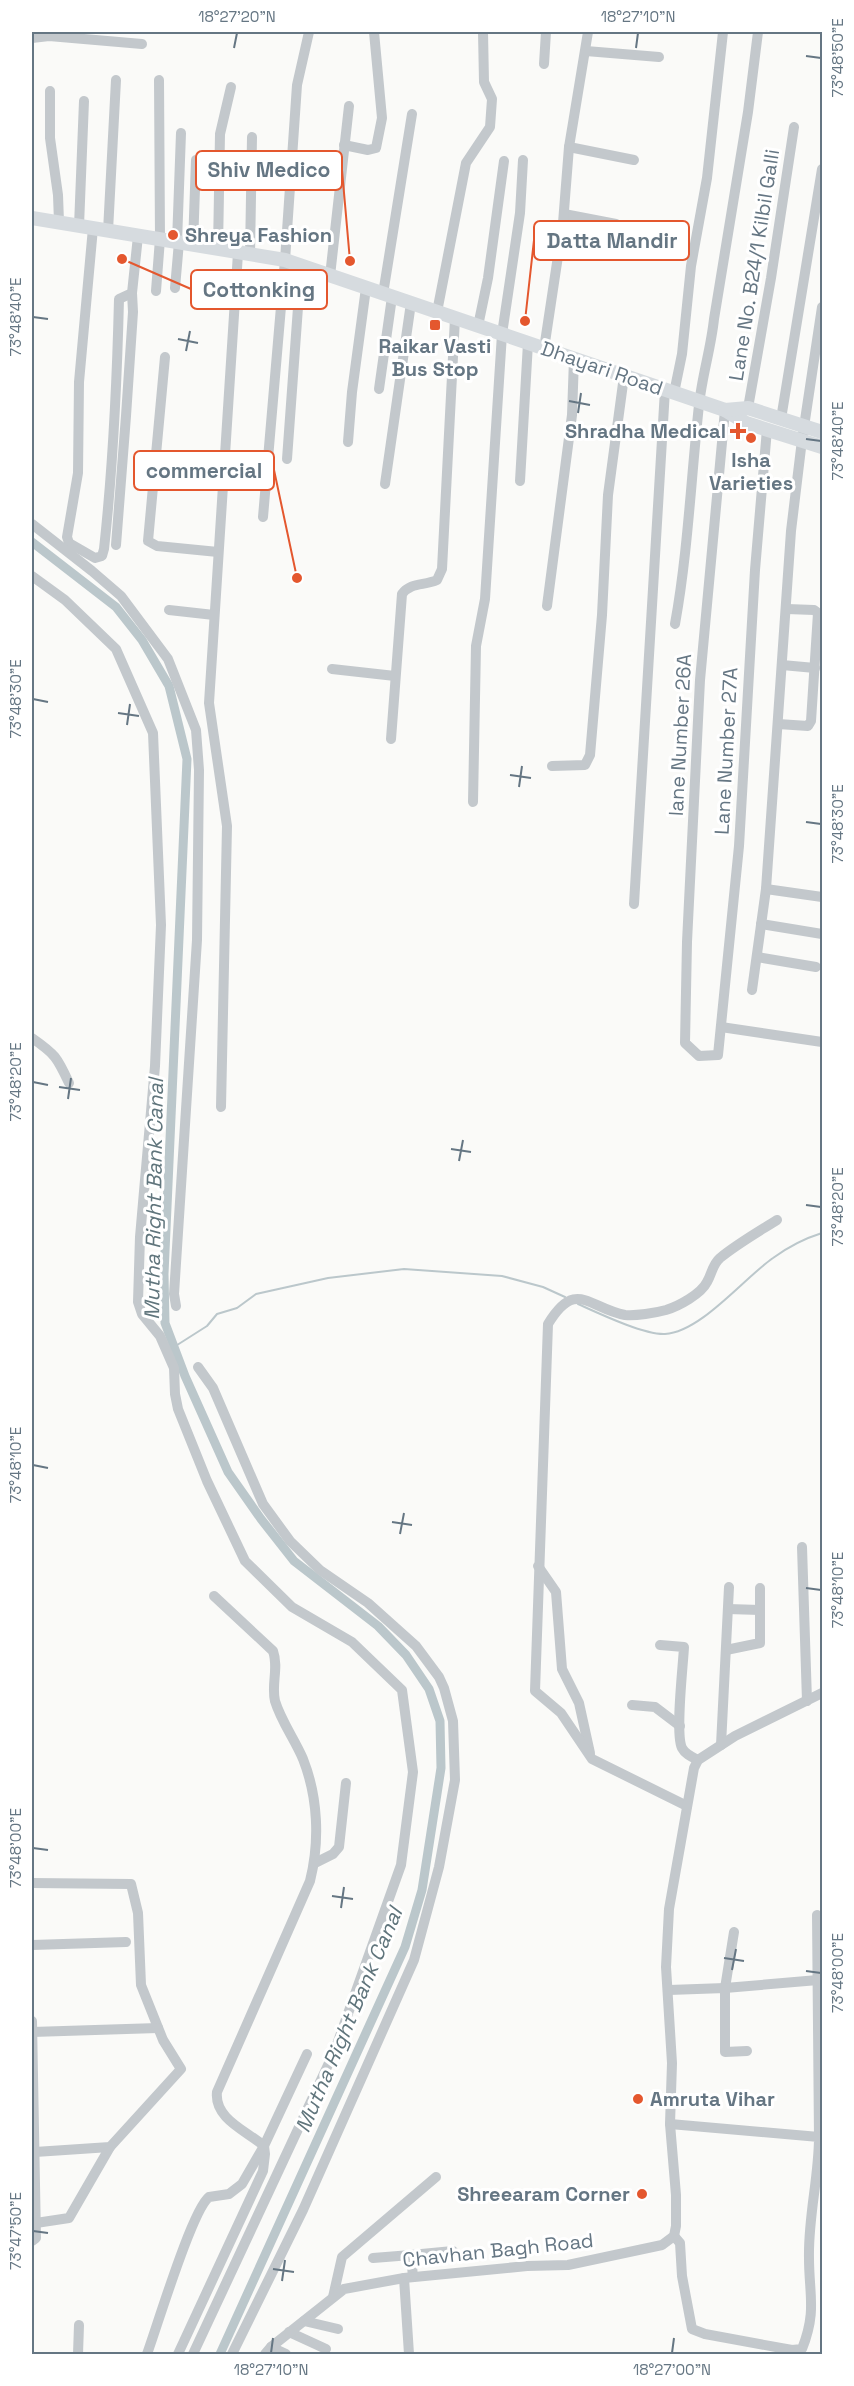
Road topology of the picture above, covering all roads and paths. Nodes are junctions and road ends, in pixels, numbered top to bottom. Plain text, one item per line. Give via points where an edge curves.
1 (309, 32) edge
2 (374, 32) edge
3 (483, 32) edge
4 (546, 32) edge
5 (588, 32) edge
6 (723, 32) edge
7 (758, 32) edge
8 (32, 38) edge
9 (142, 44) dead end
10 (586, 51) junction
11 (659, 57) dead end
12 (544, 64) dead end
13 (116, 80) dead end
14 (159, 80) dead end
15 (231, 87) dead end
16 (50, 91) dead end
17 (84, 101) dead end
18 (349, 106) dead end
19 (412, 114) dead end
20 (794, 127) dead end
21 (181, 133) dead end
22 (252, 137) dead end
23 (344, 145) junction
24 (569, 147) junction
25 (196, 160) dead end
26 (523, 160) dead end
27 (634, 160) dead end
28 (504, 161) dead end
29 (822, 169) edge
30 (564, 214) junction
31 (32, 218) edge
32 (58, 222) junction
33 (616, 224) dead end
34 (86, 227) junction
35 (108, 231) junction
36 (138, 236) junction
37 (160, 239) junction
38 (178, 242) junction
39 (193, 245) junction
40 (218, 249) junction
41 (244, 254) junction
42 (285, 261) junction
43 (301, 266) junction
44 (330, 276) junction
45 (175, 288) dead end
46 (366, 288) junction
47 (156, 291) dead end
48 (132, 293) junction
49 (388, 295) junction
50 (411, 303) junction
51 (822, 307) edge
52 (437, 312) junction
53 (455, 318) junction
54 (478, 326) junction
55 (502, 334) junction
56 (528, 343) junction
57 (544, 349) junction
58 (165, 357) dead end
59 (574, 358) junction
60 (624, 376) junction
61 (379, 389) dead end
62 (669, 391) junction
63 (699, 401) junction
64 (748, 408) junction
65 (725, 410) junction
66 (781, 419) junction
67 (767, 429) junction
68 (822, 432) edge
69 (803, 433) junction
70 (348, 442) dead end
71 (822, 447) edge
72 (287, 459) dead end
73 (153, 477) junction
74 (195, 481) dead end
75 (520, 481) dead end
76 (385, 484) dead end
77 (263, 517) dead end
78 (32, 524) edge
79 (116, 545) dead end
80 (218, 552) junction
81 (32, 576) edge
82 (547, 606) dead end
83 (787, 609) junction
84 (168, 610) dead end
85 (214, 615) junction
86 (675, 624) dead end
87 (782, 665) junction
88 (815, 668) junction
89 (332, 669) dead end
90 (395, 676) junction
91 (778, 724) junction
92 (391, 739) dead end
93 (552, 766) dead end
94 (472, 802) dead end
95 (766, 889) junction
96 (822, 897) edge
97 (634, 904) dead end
98 (761, 924) junction
99 (822, 934) edge
100 (757, 957) junction
101 (816, 967) dead end
102 (752, 990) dead end
103 (721, 1027) junction
104 (32, 1038) edge
105 (822, 1042) edge
106 (699, 1056) joint
107 (69, 1083) dead end
108 (221, 1107) dead end
109 (777, 1220) dead end
110 (176, 1306) dead end
111 (198, 1366) dead end
112 (802, 1547) dead end
113 (538, 1566) junction
114 (729, 1587) dead end
115 (760, 1588) dead end
116 (214, 1596) dead end
117 (728, 1610) junction
118 (760, 1610) junction
119 (660, 1645) dead end
120 (726, 1650) junction
121 (822, 1693) edge
122 (807, 1701) junction
123 (632, 1705) dead end
124 (680, 1726) junction
125 (721, 1745) junction
126 (592, 1759) junction
127 (698, 1760) junction
128 (346, 1783) dead end
129 (687, 1806) junction
130 (315, 1863) junction
131 (32, 1882) edge
132 (817, 1915) dead end
133 (734, 1932) dead end
134 (126, 1942) dead end
135 (32, 1945) edge
136 (818, 1980) junction
137 (725, 1988) junction
138 (669, 1990) junction
139 (32, 2021) edge
140 (158, 2028) junction
141 (32, 2032) edge
142 (747, 2051) dead end
143 (307, 2054) dead end
144 (32, 2065) edge
145 (670, 2124) junction
146 (819, 2137) junction
147 (110, 2146) junction
148 (264, 2146) junction
149 (35, 2152) junction
150 (436, 2177) dead end
151 (36, 2223) junction
152 (674, 2236) junction
153 (32, 2241) edge
154 (453, 2251) dead end
155 (411, 2255) junction
156 (374, 2258) dead end
157 (409, 2278) junction
158 (333, 2297) junction
159 (304, 2321) junction
160 (79, 2325) dead end
161 (338, 2329) dead end
162 (289, 2332) junction
163 (326, 2349) dead end
164 (268, 2351) edge
165 (78, 2355) edge
166 (147, 2355) edge
167 (178, 2355) edge
168 (193, 2355) edge
169 (232, 2355) edge
170 (286, 2355) edge
171 (408, 2355) edge

1 - 42 street via 297,86
2 - 23 street via 382,118 376,148
3 - 52 street via 484,82 492,99 490,128 466,163
4 - 12 street
5 - 10 street
6 - 62 street via 682,354
7 - 63 street via 711,347
8 - 9 street
10 - 11 street
10 - 24 street
13 - 35 street
14 - 37 street
15 - 40 street via 220,134
16 - 32 street
17 - 34 street
18 - 23 street
19 - 49 street
20 - 64 street, Lane No. B24/1 Kilbil Galli
21 - 38 street
22 - 41 street
23 - 44 street
24 - 27 street
24 - 30 street
25 - 39 street
26 - 55 street via 520,213
28 - 54 street
29 - 66 street
30 - 33 street
30 - 57 street
31 - 32 main road, Dhayari Road
32 - 34 main road, Dhayari Road
34 - 35 main road, Dhayari Road
34 - 48 street via 78,473 67,537 69,543 95,558 102,556 104,549 109,506 118,299
35 - 36 main road, Dhayari Road
36 - 37 main road, Dhayari Road
36 - 48 street
37 - 38 main road, Dhayari Road
37 - 47 street
38 - 39 main road, Dhayari Road
38 - 45 street
39 - 40 main road, Dhayari Road
40 - 41 main road, Dhayari Road
41 - 42 main road, Dhayari Road
41 - 80 street
42 - 43 main road, Dhayari Road
42 - 77 street
43 - 44 main road, Dhayari Road
43 - 72 street
44 - 46 main road, Dhayari Road
46 - 49 main road, Dhayari Road
46 - 70 street
48 - 79 street
49 - 50 main road, Dhayari Road
49 - 61 street
50 - 52 main road, Dhayari Road
50 - 76 street
51 - 69 street
52 - 53 main road, Dhayari Road
53 - 54 main road, Dhayari Road
53 - 90 street via 442,569 437,580 414,585 402,594
54 - 55 main road, Dhayari Road
55 - 56 main road, Dhayari Road
55 - 94 street via 485,599 476,646
56 - 57 main road, Dhayari Road
56 - 75 street
57 - 59 main road, Dhayari Road
58 - 73 street
59 - 60 main road, Dhayari Road
59 - 82 street via 572,415
60 - 62 main road, Dhayari Road
60 - 93 street via 608,495 590,755 585,765
62 - 63 main road, Dhayari Road
62 - 97 street
63 - 65 main road, Dhayari Road
63 - 86 street
64 - 65 main road, Dhayari Road
64 - 66 main road, Dhayari Road
65 - 67 main road, Dhayari Road via 746,423
65 - 106 street, lane Number 26A via 700,680 687,942 685,1043
66 - 69 main road, Dhayari Road
67 - 69 main road, Dhayari Road
67 - 103 street, Lane Number 27A via 739,846
68 - 69 main road, Dhayari Road
69 - 71 main road, Dhayari Road
69 - 83 street via 791,531
73 - 74 street
73 - 80 street via 149,543
78 - 110 street via 120,596 168,659 196,730 197,940
80 - 85 street
81 - 168 street via 65,600 116,650 153,733 160,925 155,1066 140,1237 141,1314 160,1336 174,1368 178,1409 245,1561 292,1607 352,1642 402,1690 413,1772 401,1865 335,2050
83 - 87 street
83 - 88 street via 816,611
84 - 85 street
85 - 108 street via 210,703 227,826
87 - 88 street
87 - 91 street
88 - 91 street via 811,724
89 - 90 street
90 - 92 street
91 - 95 street
95 - 96 street
95 - 98 street
98 - 99 street
98 - 100 street
100 - 101 street
100 - 102 street
103 - 105 street
103 - 106 street, Lane Number 27A via 718,1055
104 - 107 street via 56,1056
109 - 113 street via 719,1259 706,1284 689,1299 666,1310 627,1315 576,1298 561,1305 548,1324
111 - 169 street via 213,1388 263,1504 290,1541 321,1570 368,1603 416,1646 444,1688 453,1721 455,1780 439,1867 414,1960 308,2199
112 - 122 street
113 - 126 street via 556,1592 562,1669 579,1703
113 - 126 street via 535,1691 561,1713
114 - 117 street
115 - 118 street
116 - 130 street via 273,1651 276,1702 303,1760 314,1801
117 - 118 street
117 - 120 street
118 - 120 street via 759,1643
119 - 124 street via 684,1647
120 - 125 street
121 - 122 street
122 - 125 street
123 - 124 street via 655,1707
124 - 127 street via 683,1750
125 - 127 street
126 - 129 street
127 - 129 street
128 - 130 street via 339,1847
129 - 138 street via 669,1909
130 - 148 street via 217,2092 218,2106 239,2130
131 - 140 street via 131,1884 138,1912 141,1985
132 - 136 street
133 - 137 street
134 - 135 street
136 - 137 street
136 - 146 street
137 - 138 street
137 - 142 street via 725,2052
138 - 145 street
139 - 141 street
140 - 141 street
140 - 147 street via 180,2069
141 - 144 street
143 - 148 street
144 - 149 street
145 - 146 street
145 - 152 street via 676,2195
146 - 152 street via 809,2257 813,2304 802,2349 692,2329 680,2243
147 - 149 street
147 - 151 street via 69,2218
148 - 166 street via 239,2187 229,2194 209,2196 202,2205
148 - 167 street via 263,2171
149 - 151 street
150 - 158 street via 342,2257
151 - 153 street via 36,2238
152 - 157 street, Chavhan Bagh Road via 662,2245 568,2265
154 - 155 street
155 - 156 street
155 - 157 street
157 - 158 street, Chavhan Bagh Road via 344,2289
157 - 171 street
158 - 159 street, Chavhan Bagh Road
159 - 161 street
159 - 162 street, Chavhan Bagh Road
160 - 165 street
162 - 163 street
162 - 164 street, Chavhan Bagh Road
164 - 170 street

